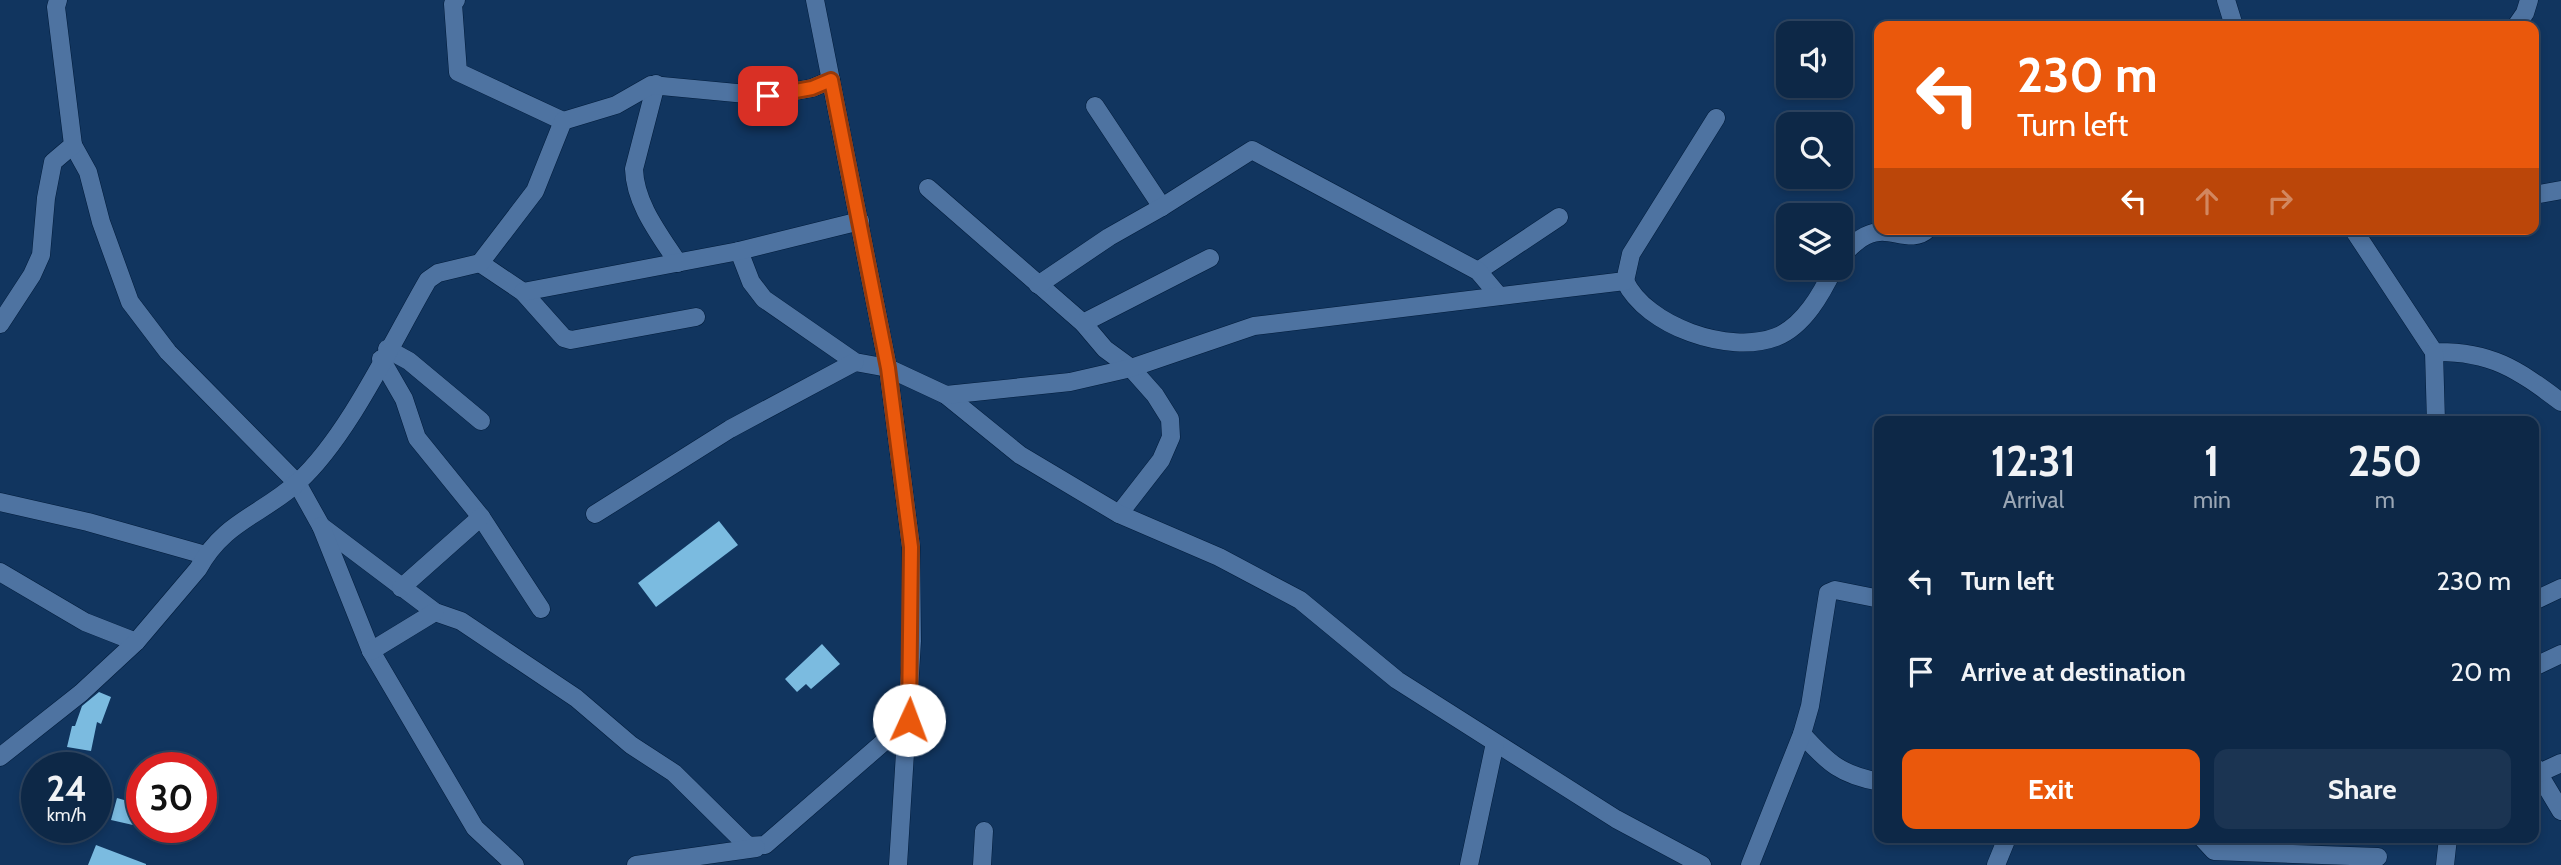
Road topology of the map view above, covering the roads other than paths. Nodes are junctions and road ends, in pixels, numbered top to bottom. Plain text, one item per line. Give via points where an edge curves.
1 (58, 0) edge
2 (456, 0) edge
3 (815, 0) edge
4 (2226, 0) edge
5 (2529, 0) edge
6 (2232, 21) edge
7 (2519, 21) edge
8 (831, 80) junction
9 (656, 84) junction
10 (1095, 106) dead end
11 (1716, 118) dead end
12 (563, 121) junction
13 (73, 145) junction
14 (928, 188) dead end
15 (2561, 190) edge
16 (2539, 194) edge
17 (1163, 207) junction
18 (1559, 216) dead end
19 (860, 221) junction
20 (1874, 233) edge
21 (2357, 235) edge
22 (1853, 245) edge
23 (739, 251) junction
24 (1210, 258) dead end
25 (481, 263) junction
26 (678, 263) junction
27 (1478, 271) junction
28 (1828, 280) edge
29 (1625, 281) junction
30 (1038, 285) junction
31 (523, 292) junction
32 (1499, 296) junction
33 (696, 317) dead end
34 (1083, 323) junction
35 (0, 324) edge
36 (2434, 352) junction
37 (384, 354) junction
38 (855, 362) junction
39 (888, 368) junction
40 (1131, 368) junction
41 (946, 395) junction
42 (2561, 402) edge
43 (2435, 416) edge
44 (481, 421) dead end
45 (297, 483) junction
46 (0, 502) edge
47 (595, 514) dead end
48 (1119, 514) junction
49 (481, 517) junction
50 (321, 526) junction
51 (205, 555) junction
52 (0, 572) edge
53 (401, 588) junction
54 (2561, 588) edge
55 (1874, 598) edge
56 (2539, 599) edge
57 (541, 609) dead end
58 (435, 612) junction
59 (136, 642) junction
60 (371, 650) junction
61 (2561, 653) edge
62 (2539, 664) edge
63 (909, 720) junction
64 (1802, 734) junction
65 (1495, 743) junction
66 (0, 757) edge
67 (2561, 763) edge
68 (2539, 769) edge
69 (2539, 775) edge
70 (1874, 781) edge
71 (2561, 811) edge
72 (984, 831) dead end
73 (2005, 843) edge
74 (2207, 843) edge
75 (2447, 843) edge
76 (756, 848) junction
77 (2378, 857) dead end
78 (515, 865) edge
79 (636, 865) edge
80 (898, 865) edge
81 (982, 865) edge
82 (1469, 865) edge
83 (1702, 865) edge
84 (1749, 865) edge
85 (1996, 865) edge
86 (2445, 865) edge

1 - 13 street via 55,7
2 - 12 street via 458,72
3 - 8 street
4 - 6 street
5 - 7 street
8 - 9 street via 812,88 748,97
8 - 19 street
9 - 12 street via 616,105
9 - 26 street via 634,182
10 - 17 street
11 - 29 street via 1631,254
12 - 25 street via 535,191
13 - 35 street via 53,162 41,255
13 - 45 street via 88,172 100,222 130,302 169,352
14 - 30 street
15 - 16 street
17 - 27 street via 1247,152 1258,151
17 - 30 street via 1108,237
18 - 27 street
19 - 23 street
19 - 39 street
20 - 22 street
21 - 36 street
23 - 26 street
23 - 38 street via 751,282 764,299
24 - 34 street
25 - 31 street
25 - 37 street via 438,273 428,280
26 - 31 street
27 - 32 street
28 - 29 street via 1794,326 1776,337 1741,344 1709,338 1657,317 1632,297
29 - 32 street
30 - 34 street
31 - 33 street via 557,334 571,340
32 - 40 street via 1237,330
34 - 40 street via 1105,349
36 - 42 street via 2472,354 2506,363
36 - 43 street
37 - 44 street via 409,361
37 - 45 street via 337,436
37 - 49 street via 417,438
38 - 39 street
38 - 47 street via 730,429
39 - 41 street
39 - 63 street via 911,547
40 - 41 street via 1070,382
40 - 48 street via 1170,419 1171,437 1161,460
41 - 48 street via 1020,456
45 - 50 street
45 - 51 street via 236,523
46 - 51 street
48 - 65 street via 1219,557 1300,600 1397,680
49 - 53 street
49 - 57 street
50 - 53 street
50 - 60 street
51 - 59 street
52 - 59 street via 85,622
53 - 58 street
54 - 56 street
55 - 64 street via 1835,590 1828,593
58 - 60 street
58 - 76 street via 461,621 576,698 674,774 748,846
59 - 66 street via 81,694
60 - 78 street via 475,828
61 - 62 street
63 - 76 street
63 - 80 street
64 - 70 street via 1847,775
64 - 84 street
65 - 82 street
65 - 83 street via 1616,820
67 - 68 street
69 - 71 street
72 - 81 street
73 - 85 street
74 - 77 street via 2214,851
75 - 86 street
76 - 79 street

